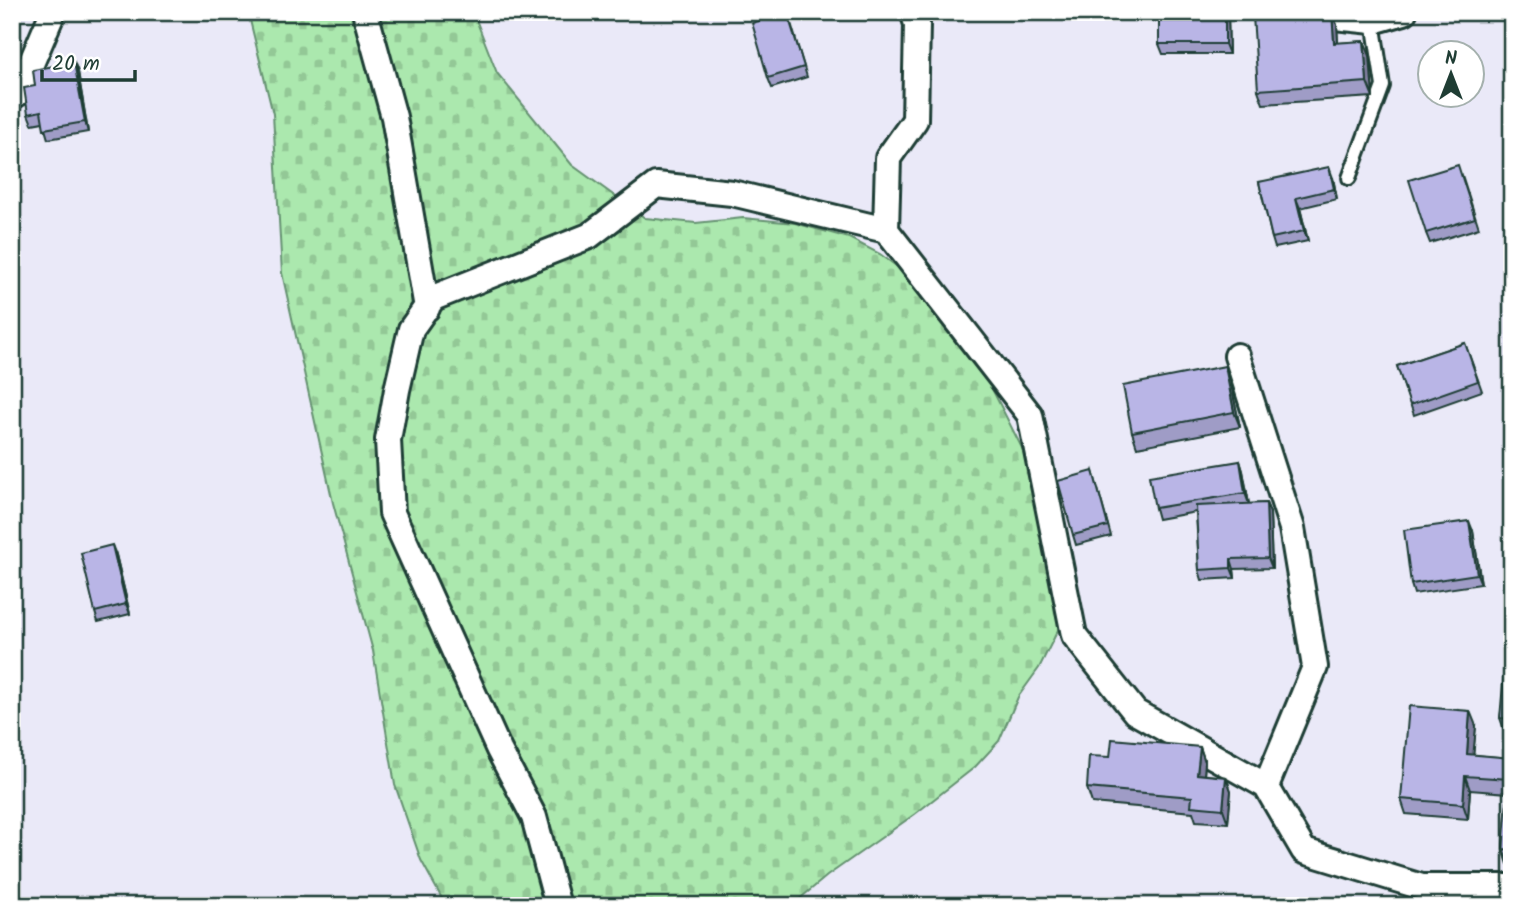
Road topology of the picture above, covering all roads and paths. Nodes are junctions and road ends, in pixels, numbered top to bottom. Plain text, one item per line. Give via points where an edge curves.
1 (53, 12) edge
2 (365, 12) edge
3 (913, 12) edge
4 (1286, 12) edge
5 (1404, 12) edge
6 (1373, 21) junction
7 (12, 97) edge
8 (1349, 178) dead end
9 (886, 230) junction
10 (427, 308) junction
11 (1237, 356) dead end
12 (1266, 786) junction
13 (1512, 887) edge
14 (558, 906) edge

1 - 7 street via 19,92
2 - 10 street via 394,117
3 - 9 street via 917,24 915,120 888,158
4 - 6 street
5 - 6 street
6 - 8 lane via 1383,86
9 - 10 street via 732,193 656,185 589,236 433,298
9 - 12 street via 1030,415 1074,635 1135,712
10 - 14 street via 411,329 388,440 392,513 534,817
11 - 12 street via 1292,528 1315,667
12 - 13 street via 1304,851 1422,887

